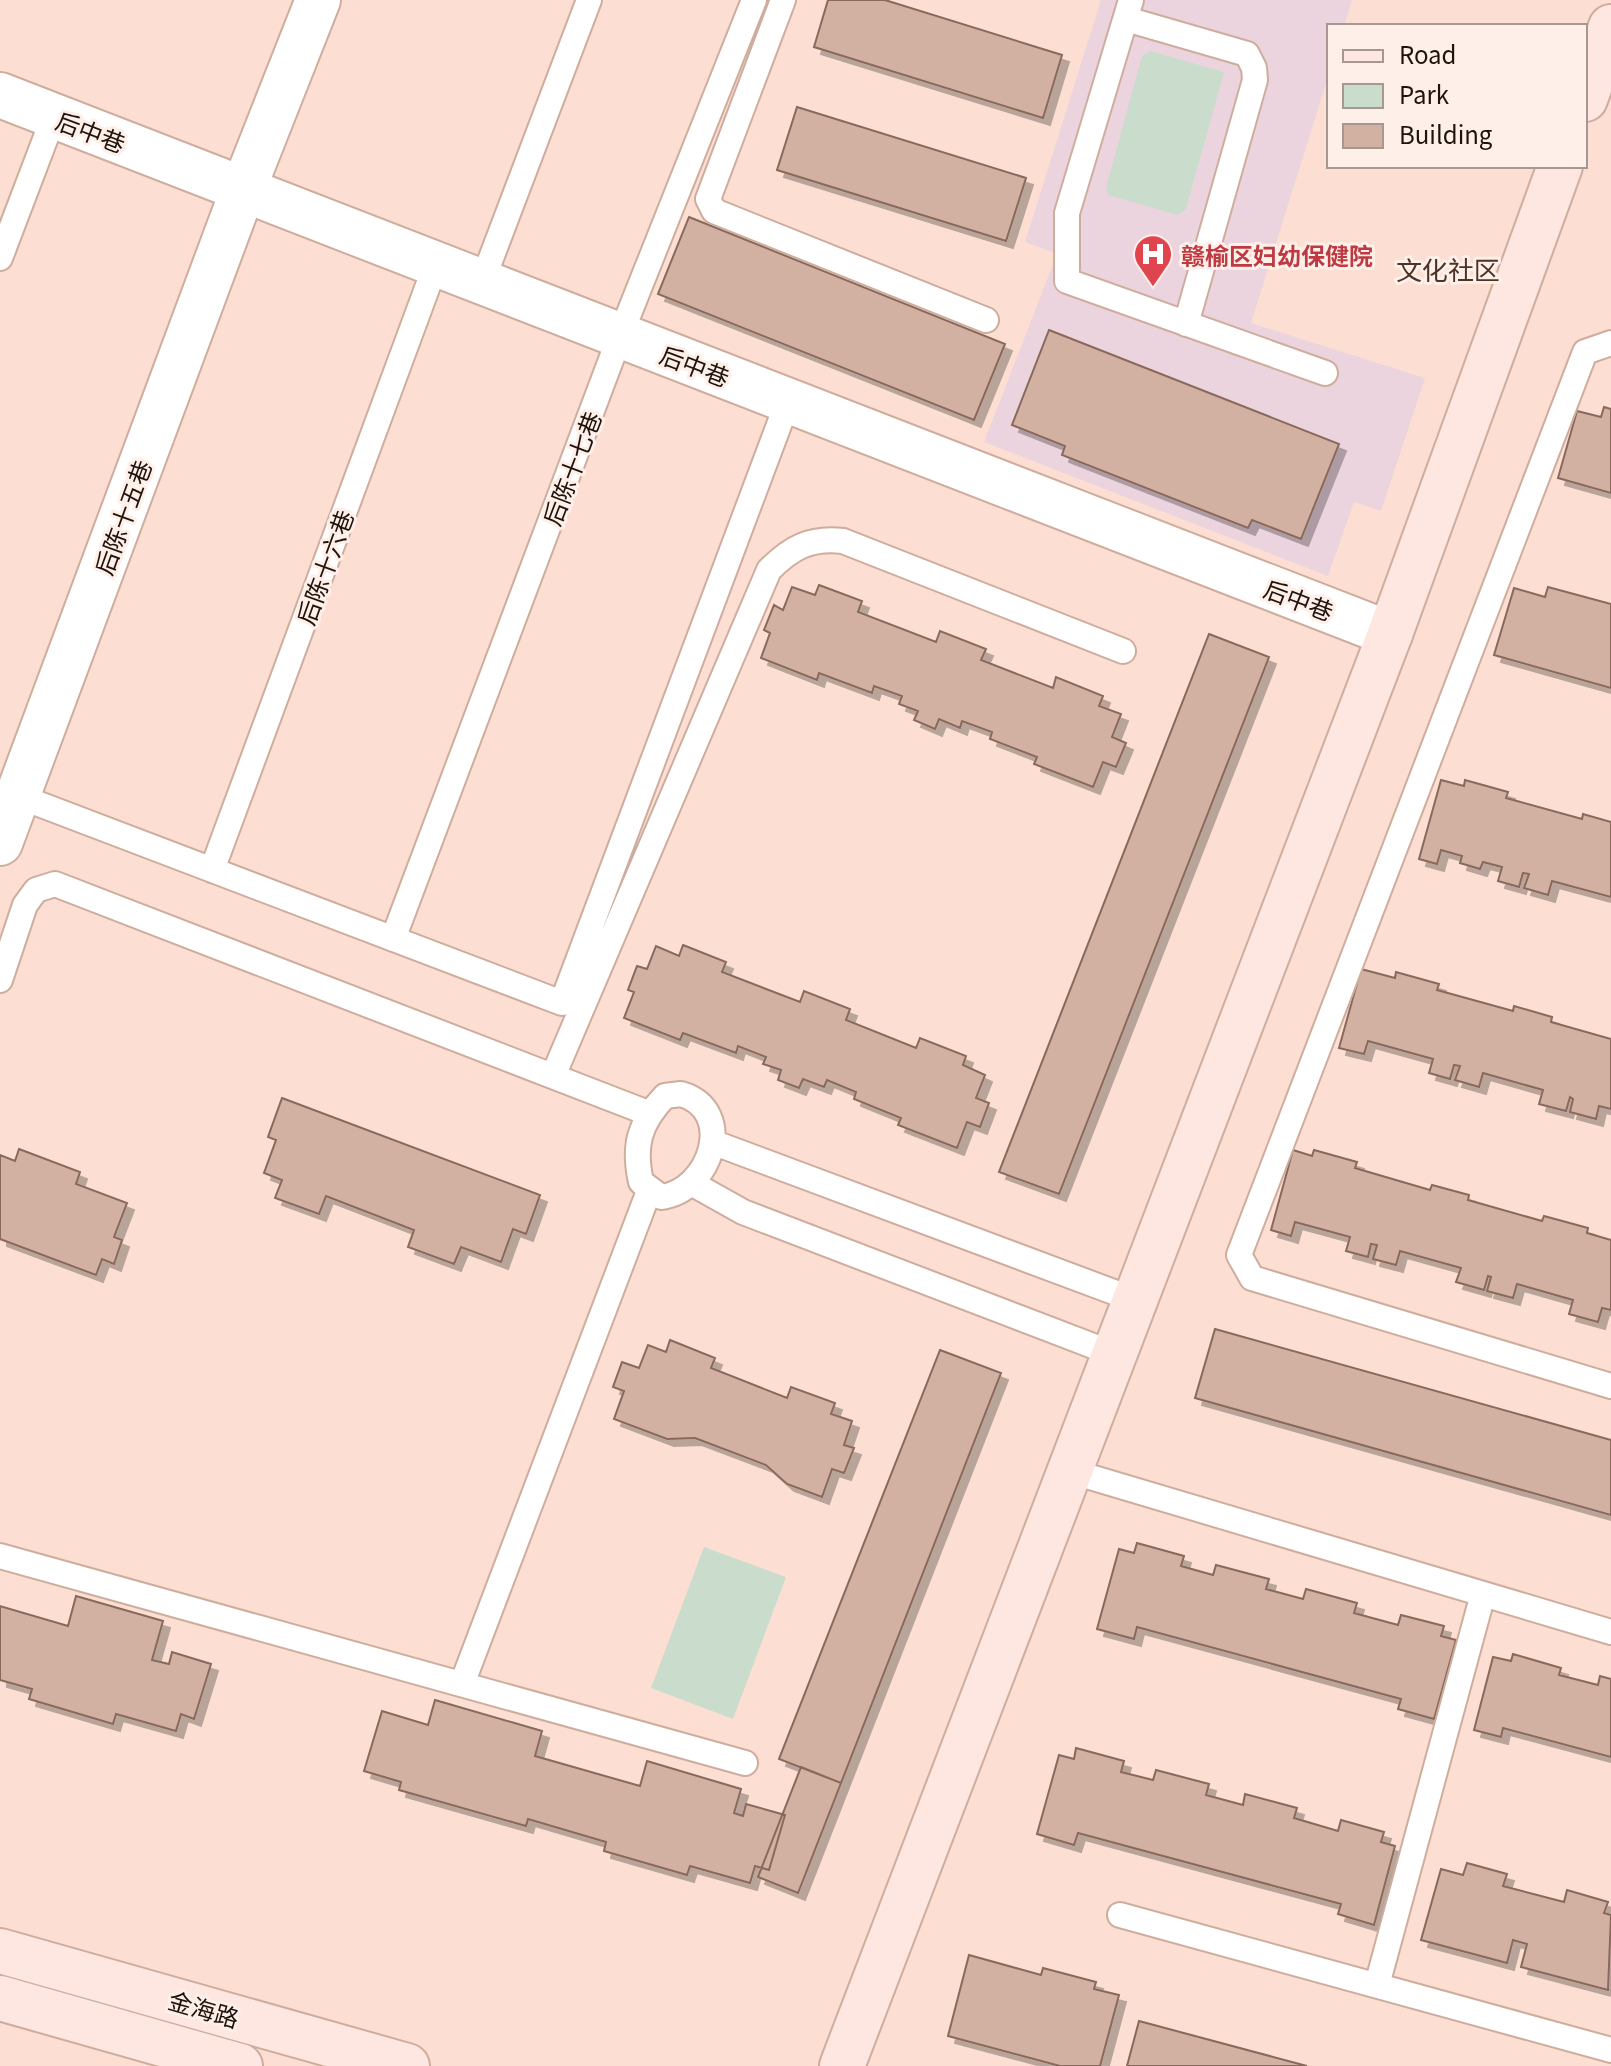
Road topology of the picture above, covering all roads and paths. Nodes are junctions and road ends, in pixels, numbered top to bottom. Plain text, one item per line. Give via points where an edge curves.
1 (318, 0) edge
2 (589, 0) edge
3 (754, 0) edge
4 (783, 0) edge
5 (1128, 10) edge
6 (1611, 27) edge
7 (1587, 93) edge
8 (0, 95) edge
9 (54, 116) junction
10 (1559, 168) edge
11 (243, 190) junction
12 (0, 258) edge
13 (436, 264) junction
14 (482, 282) junction
15 (986, 320) dead end
16 (1186, 324) junction
17 (620, 336) junction
18 (1611, 343) edge
19 (1325, 373) dead end
20 (788, 401) junction
21 (1390, 634) junction
22 (1123, 651) dead end
23 (18, 796) junction
24 (0, 843) edge
25 (212, 870) junction
26 (393, 939) junction
27 (0, 980) edge
28 (553, 1076) junction
29 (648, 1113) junction
30 (712, 1142) junction
31 (693, 1184) junction
32 (649, 1191) junction
33 (1135, 1300) junction
34 (1114, 1354) junction
35 (1611, 1386) edge
36 (1070, 1471) junction
37 (0, 1556) edge
38 (1483, 1594) junction
39 (1611, 1632) edge
40 (462, 1684) junction
41 (745, 1763) dead end
42 (1120, 1915) dead end
43 (0, 1951) edge
44 (1377, 1985) junction
45 (0, 1998) edge
46 (1611, 2050) edge
47 (240, 2066) edge
48 (407, 2066) edge
49 (842, 2066) edge

1 - 11 street, 后陈十五巷
2 - 14 lane
3 - 17 lane, 后陈十七巷
4 - 15 lane via 708,199 714,211
5 - 16 lane via 1067,213 1067,281
5 - 16 lane via 1247,54 1254,68 1255,80
6 - 7 street
8 - 9 street, 后中巷
9 - 11 street, 后中巷
9 - 12 lane
10 - 21 street
11 - 13 street, 后中巷
11 - 23 street, 后陈十五巷
13 - 14 street, 后中巷
13 - 25 lane, 后陈十六巷
14 - 17 street, 后中巷
16 - 19 lane
17 - 20 street, 后中巷
17 - 26 lane, 后陈十七巷
18 - 35 lane via 1585,352 1239,1250 1252,1278
20 - 21 street, 后中巷
20 - 26 lane via 562,1003
21 - 33 street
22 - 28 lane via 843,541 807,542 787,552 769,570
23 - 24 street, 后陈十五巷
23 - 25 lane
25 - 26 lane
27 - 28 lane via 25,905 36,890 55,884
28 - 29 lane
29 - 30 lane via 665,1096 697,1099 708,1109
29 - 32 lane via 635,1159
30 - 31 lane via 707,1164
30 - 33 lane
31 - 32 lane via 661,1197
31 - 34 lane via 743,1212
32 - 40 lane
33 - 34 street
34 - 36 street
36 - 38 lane
36 - 49 street
37 - 40 lane
38 - 39 lane
38 - 44 lane
40 - 41 lane
42 - 44 lane
43 - 48 street, 金海路
44 - 46 lane
45 - 47 street, 金海路

